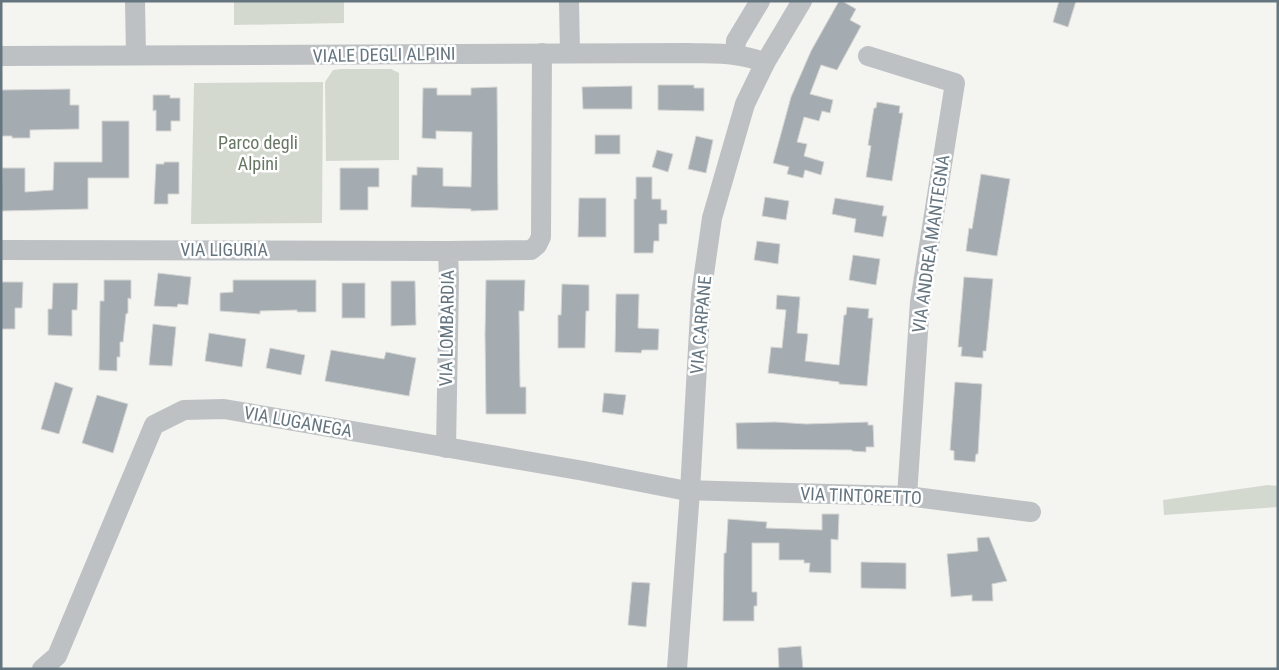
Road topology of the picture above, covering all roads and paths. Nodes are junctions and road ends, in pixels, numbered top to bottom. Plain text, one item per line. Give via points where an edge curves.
1 (135, 1) edge
2 (569, 1) edge
3 (760, 1) edge
4 (802, 1) edge
5 (542, 53) junction
6 (570, 53) junction
7 (735, 54) junction
8 (136, 55) junction
9 (1, 56) edge
10 (868, 56) dead end
11 (765, 63) junction
12 (1, 250) edge
13 (448, 251) junction
14 (446, 448) junction
15 (690, 491) junction
16 (907, 496) junction
17 (1031, 512) dead end
18 (51, 664) edge
19 (678, 669) edge

1 - 8 street
2 - 6 street
3 - 7 street via 736,41
4 - 11 street, VIA CARPANE
5 - 6 street, VIALE DEGLI ALPINI
5 - 8 street, VIALE DEGLI ALPINI
5 - 13 street, VIA LOMBARDIA via 541,237 531,250
6 - 7 street, VIALE DEGLI ALPINI
7 - 11 street, VIALE DEGLI ALPINI
8 - 9 street, VIALE DEGLI ALPINI
10 - 16 street, VIA ANDREA MANTEGNA via 955,83 920,302
11 - 15 street, VIA CARPANE via 745,104 712,218 701,295
12 - 13 street, VIA LIGURIA
13 - 14 street, VIA LOMBARDIA
14 - 15 street, VIA LUGANEGA
14 - 18 street, VIA LUGANEGA via 224,409 184,410 154,424
15 - 16 street, VIA TINTORETTO
15 - 19 street, VIA CARPANE
16 - 17 street, VIA TINTORETTO

